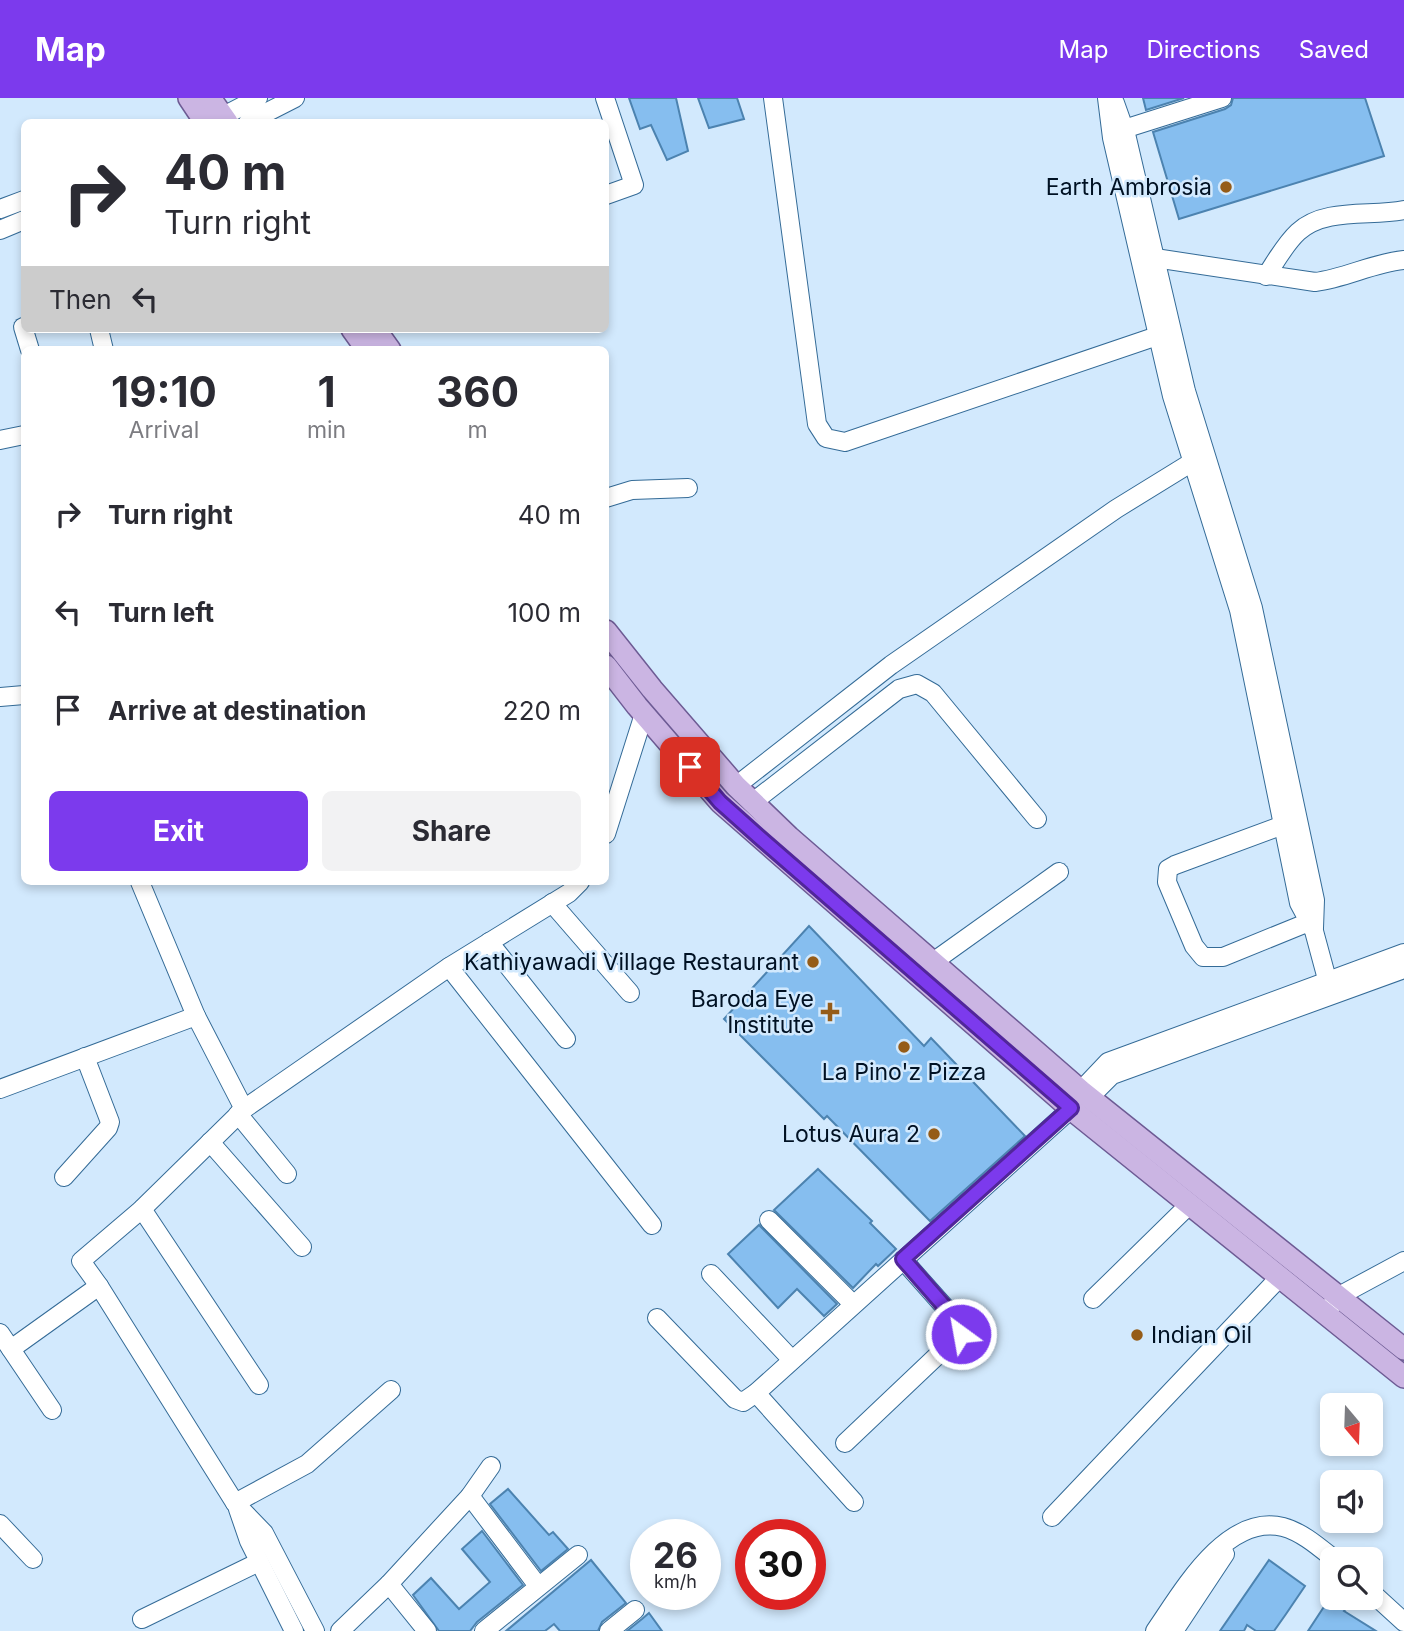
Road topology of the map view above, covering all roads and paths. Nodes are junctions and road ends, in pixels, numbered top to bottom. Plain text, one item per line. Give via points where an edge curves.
1 (189, 98) edge
2 (211, 98) edge
3 (258, 98) edge
4 (295, 98) edge
5 (605, 98) edge
6 (773, 98) edge
7 (1107, 98) edge
8 (1114, 98) edge
9 (1222, 98) edge
10 (215, 119) edge
11 (216, 119) edge
12 (221, 119) edge
13 (254, 119) edge
14 (1124, 129) junction
15 (609, 194) edge
16 (21, 201) edge
17 (0, 209) edge
18 (1404, 210) edge
19 (21, 221) edge
20 (0, 230) edge
21 (1155, 258) junction
22 (1404, 260) edge
23 (1266, 276) junction
24 (1165, 333) junction
25 (21, 436) edge
26 (0, 440) edge
27 (1199, 458) junction
28 (688, 488) dead end
29 (609, 497) edge
30 (609, 635) edge
31 (609, 670) edge
32 (21, 695) edge
33 (0, 697) edge
34 (644, 714) junction
35 (736, 786) junction
36 (752, 802) junction
37 (1037, 819) dead end
38 (609, 825) edge
39 (1283, 825) junction
40 (1059, 872) dead end
41 (140, 885) edge
42 (577, 885) edge
43 (552, 903) junction
44 (1311, 927) junction
45 (489, 942) junction
46 (1404, 953) edge
47 (933, 962) junction
48 (449, 967) junction
49 (1404, 969) edge
50 (1329, 987) junction
51 (630, 993) dead end
52 (196, 1016) junction
53 (566, 1039) dead end
54 (85, 1057) junction
55 (0, 1089) edge
56 (1077, 1103) junction
57 (241, 1112) junction
58 (210, 1142) junction
59 (287, 1174) dead end
60 (64, 1177) dead end
61 (1189, 1205) junction
62 (142, 1209) junction
63 (769, 1220) dead end
64 (652, 1225) dead end
65 (302, 1247) dead end
66 (903, 1259) junction
67 (1404, 1261) edge
68 (711, 1273) dead end
69 (1279, 1278) junction
70 (99, 1286) junction
71 (1339, 1296) junction
72 (1093, 1299) dead end
73 (853, 1304) junction
74 (1325, 1314) junction
75 (657, 1318) dead end
76 (0, 1333) edge
77 (11, 1349) junction
78 (1404, 1349) edge
79 (792, 1360) junction
80 (1404, 1377) edge
81 (259, 1385) dead end
82 (391, 1390) dead end
83 (756, 1393) junction
84 (52, 1410) dead end
85 (845, 1443) dead end
86 (491, 1466) dead end
87 (470, 1496) junction
88 (855, 1502) dead end
89 (235, 1503) junction
90 (1052, 1517) dead end
91 (0, 1524) edge
92 (1237, 1533) junction
93 (1320, 1548) edge
94 (578, 1555) dead end
95 (33, 1559) dead end
96 (259, 1562) junction
97 (389, 1584) junction
98 (538, 1586) junction
99 (1383, 1603) edge
100 (635, 1610) dead end
101 (142, 1619) dead end
102 (1404, 1622) edge
103 (294, 1631) edge
104 (315, 1631) edge
105 (340, 1631) edge
106 (426, 1631) edge
107 (484, 1631) edge
108 (609, 1631) edge
109 (1155, 1631) edge
110 (1174, 1631) edge

1 - 10 main road
2 - 11 main road
3 - 12 street
4 - 13 street
5 - 15 street via 634,185
6 - 24 street via 817,424 826,438 845,442
7 - 24 street via 1112,138
8 - 14 street
9 - 14 street
14 - 21 street
16 - 17 street
18 - 23 street via 1329,217 1301,229
19 - 20 street
21 - 23 street
21 - 24 street
22 - 23 street via 1315,282
24 - 27 street via 1186,391
25 - 26 street
27 - 35 street via 1116,509 891,665
27 - 39 street via 1239,610
27 - 44 street via 1253,608 1315,900
28 - 29 street via 632,490
30 - 35 main road
31 - 34 main road
32 - 33 street
34 - 38 street
34 - 56 main road via 720,802
35 - 36 main road
36 - 37 street via 900,689 917,684 933,692
36 - 47 main road
39 - 44 street via 1298,903
39 - 44 street via 1175,865 1168,869 1167,882 1203,957 1223,957
40 - 47 street
41 - 52 street
42 - 43 street
43 - 45 street
43 - 51 street
44 - 50 street
45 - 48 street
45 - 53 street
46 - 50 street
47 - 56 main road
48 - 57 street
48 - 64 street
49 - 50 street
50 - 56 street via 1112,1075
52 - 54 street
52 - 57 street
54 - 55 street
54 - 60 street via 110,1122
56 - 61 main road
56 - 66 street
56 - 71 main road
57 - 58 street
57 - 59 street
58 - 62 street
58 - 65 street
61 - 69 main road
61 - 72 street
62 - 70 street via 81,1261
62 - 81 street
63 - 73 street
66 - 73 street
66 - 85 street via 958,1322 961,1334
67 - 71 street
68 - 79 street
69 - 74 main road
69 - 90 street
70 - 77 street
70 - 89 street
71 - 74 street
71 - 78 main road
73 - 79 street
74 - 80 main road
75 - 83 street via 735,1399 743,1402
76 - 77 street
77 - 84 street
79 - 83 street
82 - 89 street via 307,1464
83 - 88 street
86 - 87 street
87 - 97 street
87 - 98 street
89 - 96 street
89 - 104 street via 264,1533
91 - 95 street
92 - 93 street via 1262,1525 1284,1527
92 - 109 street via 1196,1571
92 - 110 street
94 - 98 street
96 - 101 street
96 - 103 street
97 - 105 street
97 - 106 street
98 - 107 street
99 - 102 street
100 - 108 street

